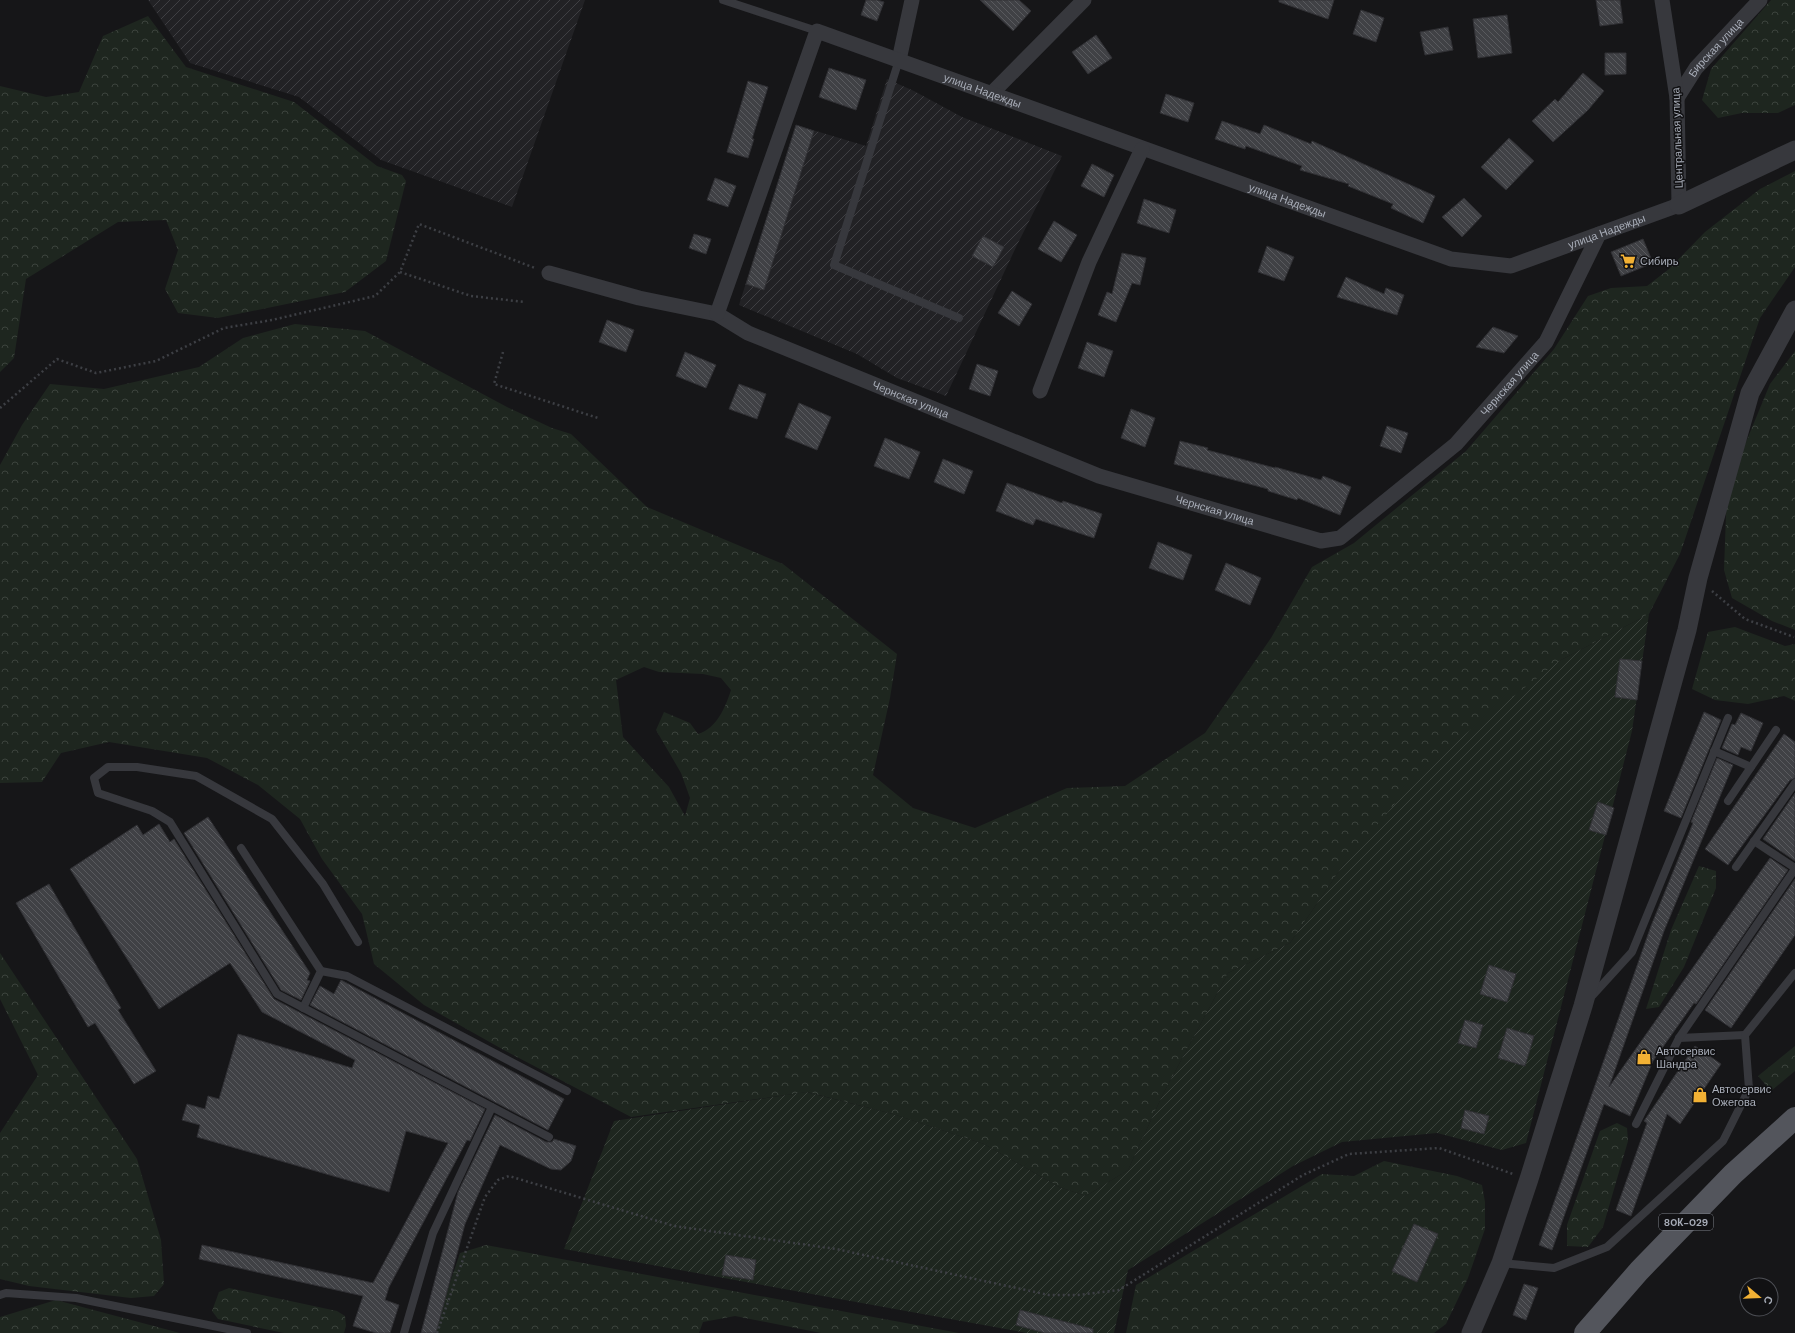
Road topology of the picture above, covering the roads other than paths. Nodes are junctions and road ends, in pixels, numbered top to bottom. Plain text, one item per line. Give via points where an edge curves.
1 (723, 0) edge
2 (912, 0) edge
3 (1084, 0) edge
4 (1662, 0) edge
5 (1760, 0) edge
6 (817, 31) junction
7 (899, 60) junction
8 (991, 94) junction
9 (1677, 98) junction
10 (1142, 149) junction
11 (1795, 150) edge
12 (1679, 205) junction
13 (1599, 234) junction
14 (548, 273) road end
15 (1795, 310) edge
16 (717, 314) junction
17 (959, 318) dead end
18 (1040, 391) dead end
19 (1728, 718) dead end
20 (1776, 730) dead end
21 (1714, 751) junction
22 (1751, 767) junction
23 (1795, 783) edge
24 (1728, 801) dead end
25 (1754, 841) junction
26 (240, 848) dead end
27 (1736, 867) dead end
28 (1795, 868) edge
29 (358, 942) dead end
30 (321, 970) junction
31 (1795, 973) edge
32 (1582, 1006) junction
33 (303, 1008) junction
34 (1745, 1036) junction
35 (1679, 1038) junction
36 (567, 1091) dead end
37 (492, 1107) junction
38 (1795, 1118) edge
39 (1636, 1124) dead end
40 (549, 1137) dead end
41 (1501, 1263) junction
42 (0, 1295) edge
43 (247, 1333) edge
44 (404, 1333) edge
45 (1471, 1333) edge
46 (1585, 1333) edge

1 - 6 lane
2 - 7 street
3 - 8 street
4 - 9 street, Центральная улица
5 - 9 street, Бирская улица via 1696,68
6 - 7 street, улица Надежды
6 - 16 street
7 - 8 street, улица Надежды
7 - 17 lane via 834,265
8 - 10 street, улица Надежды
9 - 12 street, Центральная улица
10 - 13 street, улица Надежды via 1451,259 1511,266
10 - 18 street via 1089,262
11 - 12 street
12 - 13 street, улица Надежды
13 - 16 street, Чернская улица via 1546,342 1456,444 1340,538 1321,540 1099,476 748,332
14 - 16 street, Чернская улица via 638,298
15 - 32 street via 1750,394
19 - 21 lane
20 - 22 lane
21 - 22 lane
21 - 32 lane via 1632,952
22 - 24 lane
23 - 25 lane
25 - 27 lane
25 - 28 lane
26 - 30 lane
28 - 35 lane
29 - 33 lane via 322,884 272,819 196,776 137,767 108,767 94,778 98,793 152,811 170,822 277,994
30 - 33 lane
30 - 36 lane via 347,976
31 - 34 lane
32 - 41 street
33 - 37 lane
34 - 35 lane
34 - 41 lane via 1749,1089 1723,1142 1607,1248 1554,1268
35 - 39 lane
37 - 40 lane
37 - 44 lane via 434,1233
38 - 46 main road, 80К-029 via 1727,1180 1639,1271
41 - 45 street
42 - 43 lane via 6,1293 76,1298

